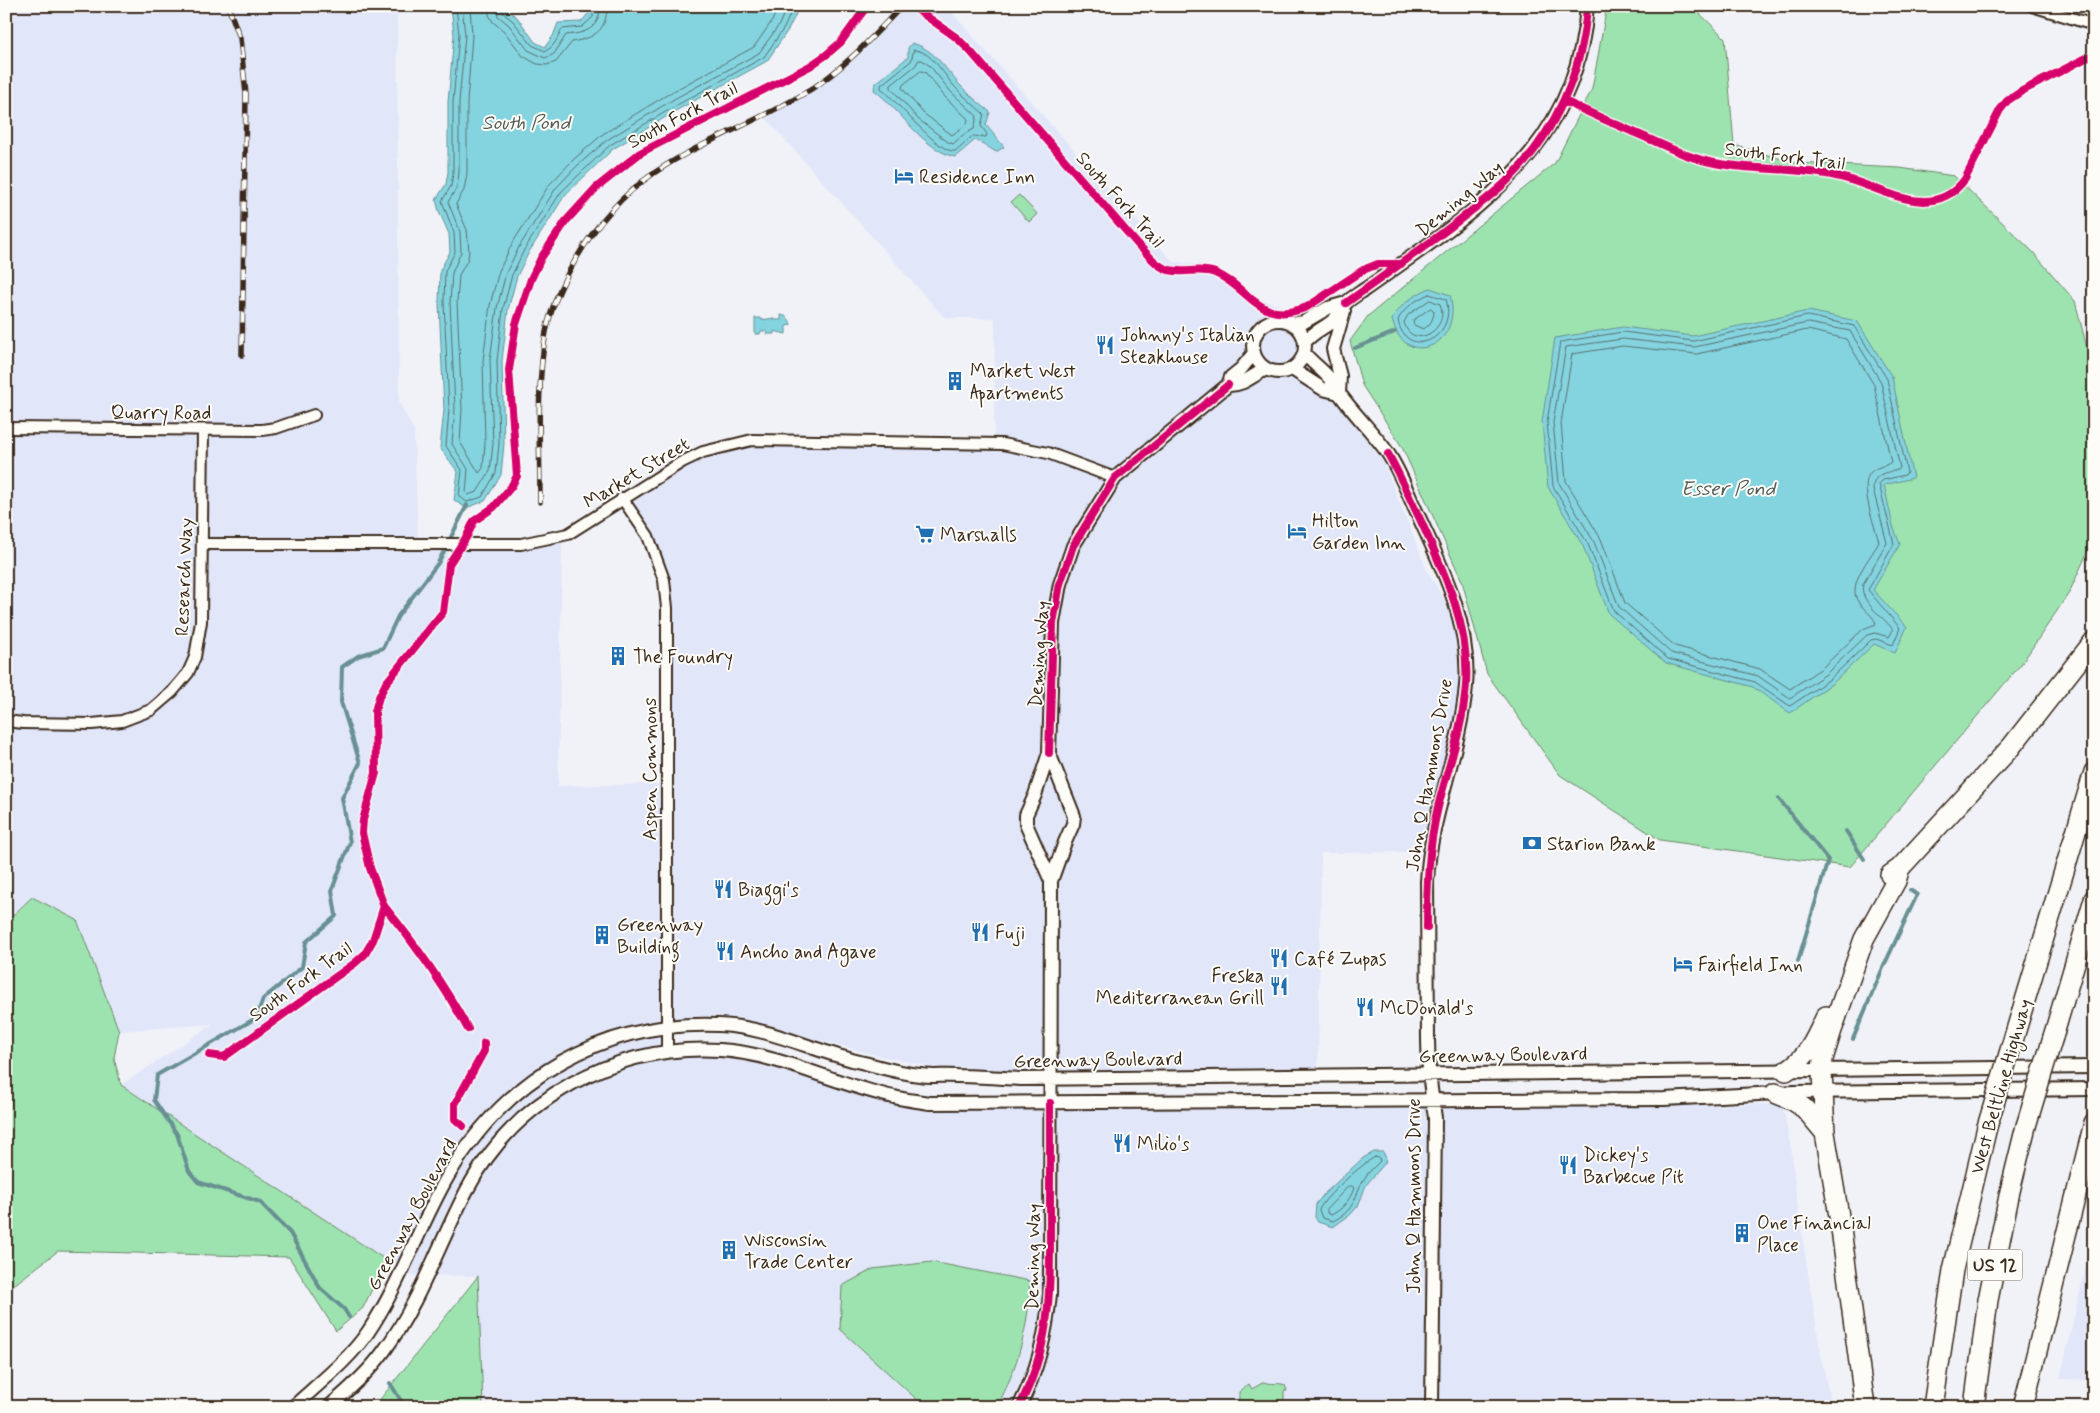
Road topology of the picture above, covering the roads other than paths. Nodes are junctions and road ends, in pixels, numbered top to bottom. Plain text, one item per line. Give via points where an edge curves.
1 (1587, 6) edge
2 (2032, 6) edge
3 (2094, 25) edge
4 (1346, 303) junction
5 (1292, 324) junction
6 (1305, 348) junction
7 (1254, 353) junction
8 (1267, 369) junction
9 (1292, 369) junction
10 (1228, 385) junction
11 (1339, 393) junction
12 (314, 415) dead end
13 (6, 428) edge
14 (203, 430) junction
15 (1115, 478) junction
16 (622, 498) junction
17 (202, 544) junction
18 (2094, 641) edge
19 (6, 720) edge
20 (1049, 753) junction
21 (2094, 772) edge
22 (1900, 868) junction
23 (1051, 881) junction
24 (2094, 899) edge
25 (666, 1027) junction
26 (667, 1051) junction
27 (2094, 1067) edge
28 (1786, 1071) junction
29 (1822, 1071) junction
30 (1429, 1074) junction
31 (1050, 1079) junction
32 (2094, 1089) edge
33 (1823, 1093) junction
34 (1775, 1094) junction
35 (1433, 1101) junction
36 (1050, 1103) junction
37 (2094, 1123) edge
38 (1825, 1133) junction
39 (293, 1407) edge
40 (329, 1407) edge
41 (1019, 1407) edge
42 (1432, 1407) edge
43 (1865, 1407) edge
44 (1933, 1407) edge
45 (1974, 1407) edge
46 (2023, 1407) edge

1 - 4 street, Deming Way via 1580,52 1564,101 1539,145 1492,195
2 - 3 street
4 - 5 street, Deming Way
4 - 6 street, Deming Way via 1334,319 1313,332
4 - 11 street via 1333,349 1340,376
5 - 6 street via 1303,335
5 - 7 street via 1281,320 1262,327 1254,339
6 - 9 street via 1298,365
6 - 11 street, John Q Hammons Drive
7 - 8 street
7 - 10 street, Deming Way via 1231,377
8 - 9 street via 1280,372
8 - 10 street, Deming Way via 1237,386
9 - 11 street, John Q Hammons Drive via 1323,389
10 - 15 street, Deming Way
11 - 30 street, John Q Hammons Drive via 1370,428 1401,476 1451,589 1463,637 1466,684 1463,712 1428,858
12 - 14 street, Quarry Road via 276,428
13 - 14 street, Quarry Road
14 - 17 street, Research Way
15 - 16 street, Market Street via 1048,453 1002,444 752,440 703,452
15 - 20 street, Deming Way via 1073,546 1060,584 1052,636
16 - 17 street, Market Street via 568,534 521,544
16 - 25 street, Aspen Commons via 648,536 664,580 667,608
17 - 19 street, Research Way via 200,636 188,673 172,692 151,710 122,721 92,724
18 - 22 highway via 2011,747
20 - 23 street, Deming Way via 1074,816
20 - 23 street, Deming Way via 1026,815 1026,824
21 - 44 highway, West Beltline Highway / US 12, bridge via 1987,1126 1953,1270
22 - 28 highway via 1888,876 1866,917 1808,1052
22 - 29 highway via 1864,939 1827,1044
23 - 31 street, Deming Way
24 - 45 highway, West Beltline Highway / US 12, bridge via 2026,1126 2010,1191 1988,1300
25 - 26 street, Aspen Commons
25 - 31 street, Greenway Boulevard via 711,1025 744,1028 919,1075
25 - 39 street, Greenway Boulevard via 599,1043 536,1077 498,1108 477,1132 447,1177 391,1293 366,1334
26 - 36 street, Greenway Boulevard via 722,1050 753,1055 894,1097 929,1103
26 - 40 street, Greenway Boulevard via 631,1059 584,1076 527,1114 502,1140 467,1190 397,1332 370,1369
27 - 29 street, Greenway Boulevard
28 - 29 street, Greenway Boulevard
28 - 30 street, Greenway Boulevard
29 - 33 highway
30 - 31 street, Greenway Boulevard
30 - 35 street, John Q Hammons Drive
31 - 36 street, Deming Way
32 - 33 street, Greenway Boulevard
33 - 34 street, Greenway Boulevard
33 - 38 highway
34 - 35 street, Greenway Boulevard via 1664,1099
34 - 38 highway via 1794,1100
35 - 36 street, Greenway Boulevard
35 - 42 street, John Q Hammons Drive
36 - 41 street, Deming Way via 1050,1294 1046,1330 1035,1374
37 - 46 highway
38 - 43 highway

